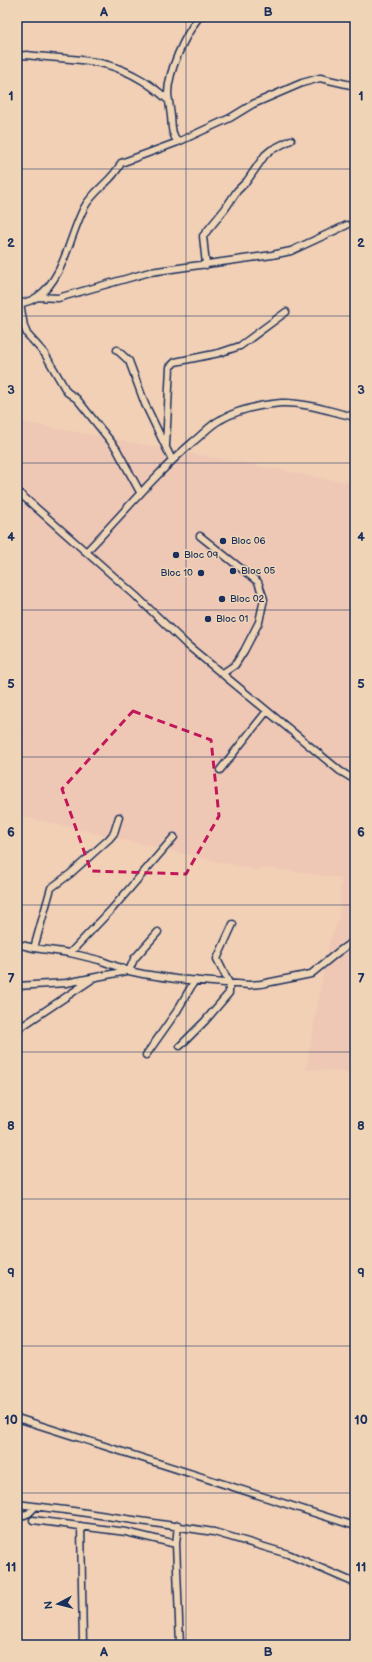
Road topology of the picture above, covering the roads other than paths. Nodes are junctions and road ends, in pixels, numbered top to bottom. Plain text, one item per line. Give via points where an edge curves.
1 (199, 17) edge
2 (17, 56) edge
3 (355, 86) edge
4 (169, 101) junction
5 (291, 140) dead end
6 (178, 142) junction
7 (347, 225) dead end
8 (206, 265) junction
9 (37, 298) junction
10 (19, 304) edge
11 (286, 312) dead end
12 (117, 350) dead end
13 (355, 417) edge
14 (166, 445) junction
15 (172, 460) junction
16 (17, 491) edge
17 (140, 492) junction
18 (200, 536) dead end
19 (86, 552) junction
20 (223, 673) junction
21 (267, 712) junction
22 (17, 731) edge
23 (17, 759) edge
24 (220, 770) dead end
25 (355, 780) edge
26 (119, 817) dead end
27 (174, 837) dead end
28 (233, 924) dead end
29 (158, 932) dead end
30 (355, 940) edge
31 (17, 944) edge
32 (34, 948) junction
33 (70, 952) junction
34 (129, 971) junction
35 (92, 979) junction
36 (194, 980) junction
37 (229, 982) junction
38 (17, 986) edge
39 (17, 1027) edge
40 (180, 1046) dead end
41 (146, 1055) dead end
42 (17, 1418) edge
43 (17, 1504) edge
44 (35, 1507) junction
45 (17, 1518) edge
46 (33, 1520) dead end
47 (178, 1525) junction
48 (80, 1526) junction
49 (355, 1526) edge
50 (176, 1544) junction
51 (355, 1583) edge
52 (83, 1645) edge
53 (180, 1645) edge

1 - 4 street via 177,55 169,82
2 - 4 street via 95,62 134,74
3 - 6 street via 320,78 302,83 253,104 230,118
4 - 6 street via 172,128
5 - 8 street via 265,155 203,236
6 - 9 street via 121,162 114,175 85,207 54,278
7 - 8 street via 291,251
8 - 9 street via 150,272 58,298
9 - 10 street
10 - 17 street via 27,334 45,354 67,392 77,399 116,448
11 - 14 street via 240,346 175,362 170,367
12 - 14 street via 129,361 145,404
13 - 15 street via 318,407 282,403 249,407 219,420
14 - 15 street
15 - 17 street
16 - 19 street
17 - 19 street
18 - 20 street via 258,582 264,598 259,622 244,651 235,665
19 - 20 street via 186,644
20 - 21 street
21 - 24 street
21 - 25 street via 340,771
22 - 23 street
26 - 32 street via 114,833 109,839 52,888
27 - 33 street via 112,909
28 - 37 street via 217,959
29 - 34 street via 134,959
30 - 37 street via 311,974 262,984
31 - 32 street
32 - 33 street
33 - 34 street
34 - 35 street
34 - 36 street
35 - 38 street
35 - 39 street via 21,1027
36 - 37 street
36 - 41 street via 177,1011
37 - 40 street via 229,993
42 - 49 street
43 - 44 street
44 - 45 street
44 - 47 street
46 - 48 street
47 - 50 street
47 - 51 street via 214,1532 288,1554
48 - 50 street via 126,1532
48 - 52 street
50 - 53 street

